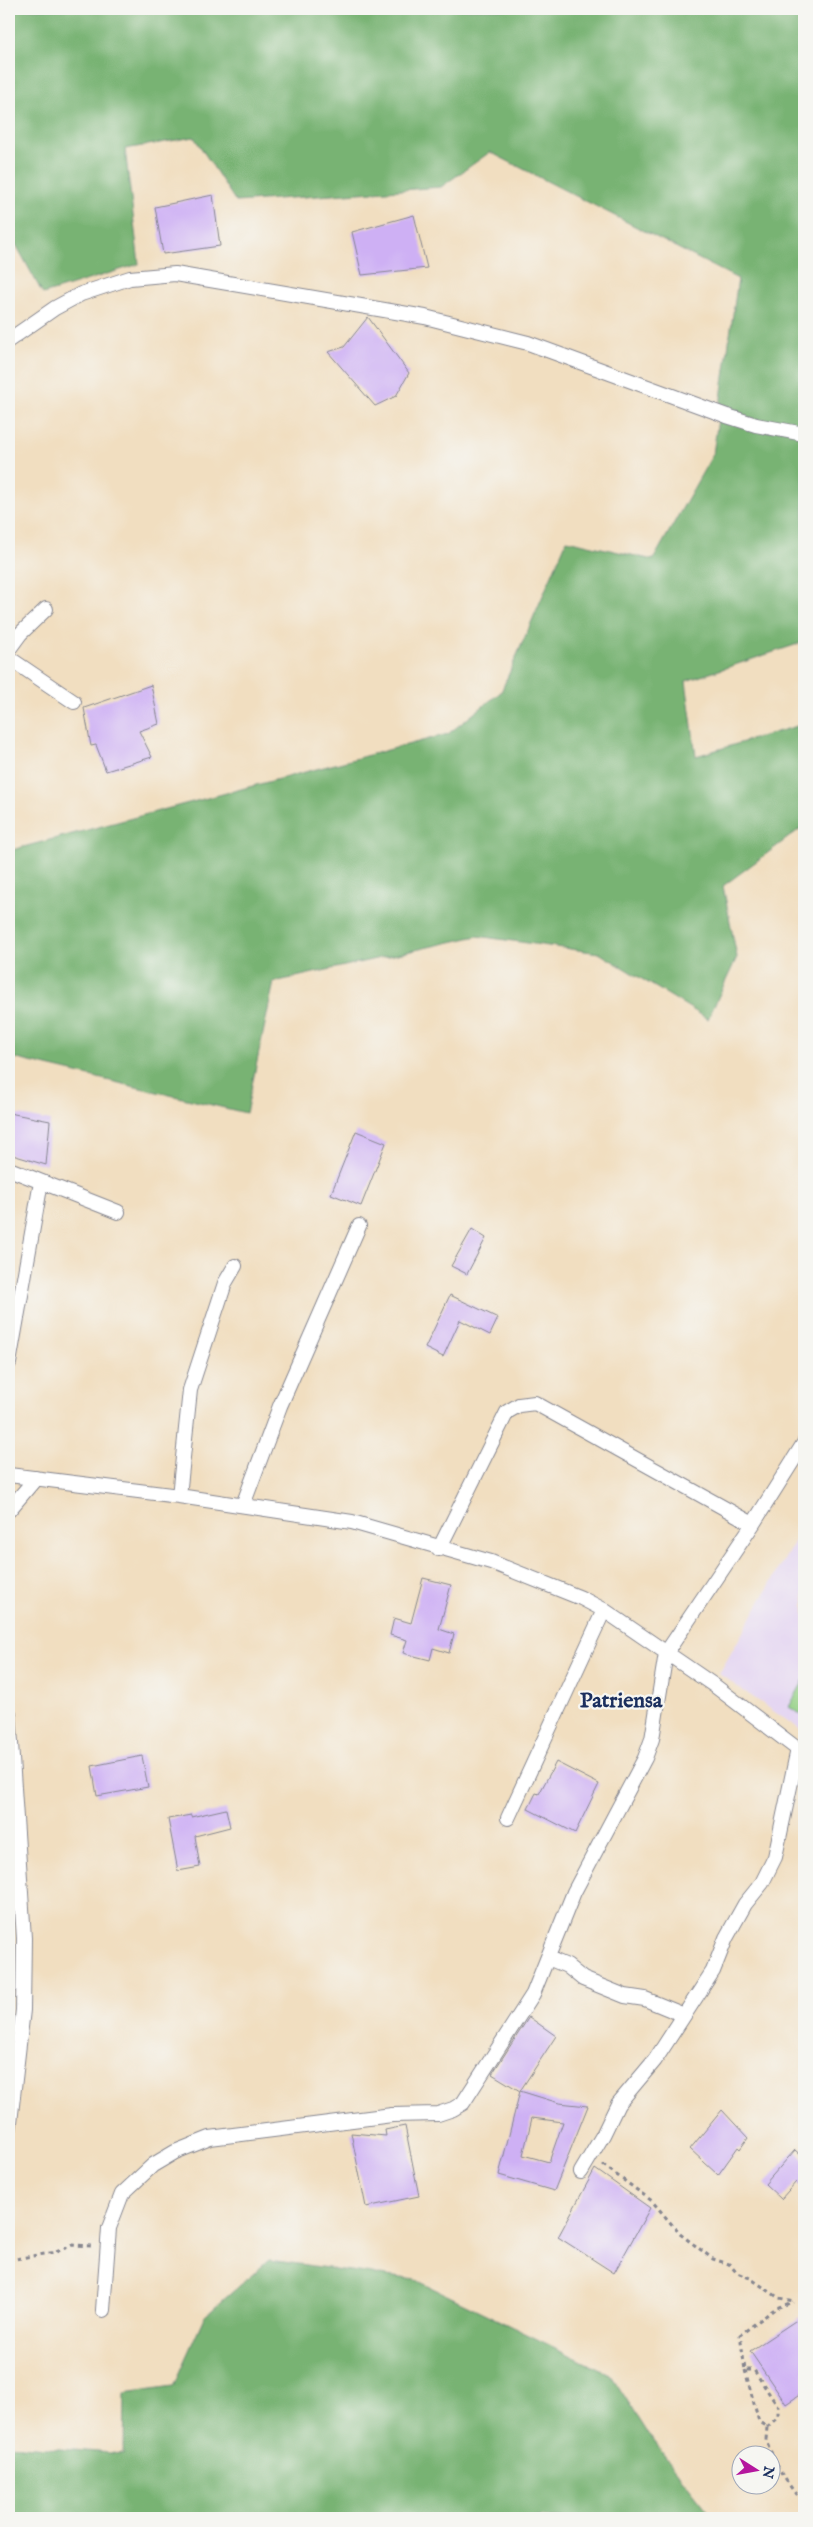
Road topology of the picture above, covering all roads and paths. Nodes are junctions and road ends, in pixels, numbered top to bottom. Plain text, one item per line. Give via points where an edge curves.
1 (9, 340) edge
2 (804, 434) edge
3 (46, 609) dead end
4 (9, 649) edge
5 (9, 658) edge
6 (74, 702) dead end
7 (9, 1169) edge
8 (40, 1182) junction
9 (118, 1212) dead end
10 (360, 1226) dead end
11 (235, 1266) dead end
12 (9, 1363) edge
13 (804, 1443) edge
14 (9, 1475) edge
15 (36, 1478) junction
16 (179, 1496) junction
17 (244, 1505) junction
18 (9, 1510) edge
19 (753, 1524) junction
20 (439, 1549) junction
21 (604, 1610) junction
22 (666, 1653) junction
23 (9, 1713) edge
24 (801, 1751) edge
25 (508, 1818) dead end
26 (548, 1958) junction
27 (684, 2015) junction
28 (9, 2131) edge
29 (591, 2155) junction
30 (581, 2172) dead end
31 (108, 2247) junction
32 (9, 2260) edge
33 (103, 2310) dead end
34 (746, 2370) junction
35 (767, 2427) junction
36 (798, 2497) dead end

1 - 2 street via 55,308 89,291 130,278 182,275 425,317 519,340 727,416
3 - 4 street
5 - 6 street
7 - 8 street
8 - 9 street
8 - 12 street
10 - 17 street via 280,1406
11 - 16 street via 225,1283 190,1390
13 - 19 street
14 - 15 street
15 - 16 street
15 - 18 street
16 - 17 street
17 - 20 street via 352,1522
19 - 20 street via 535,1403 519,1405 507,1412
19 - 22 street
20 - 21 street via 491,1562
21 - 22 street
21 - 25 street
22 - 24 street
22 - 26 street via 652,1739 645,1758 574,1892
23 - 28 street via 24,1938 23,2010
24 - 27 street via 775,1857 726,1938 713,1971
26 - 27 street via 591,1982
26 - 31 street via 533,1994 463,2102 453,2109 438,2114 392,2115 210,2138 175,2152 153,2165 122,2194 109,2228
27 - 29 street via 655,2060 618,2104
29 - 30 street
29 - 34 path via 652,2201 680,2234 713,2259 729,2264 737,2273 779,2298 794,2301 776,2308 740,2335
31 - 32 path via 72,2245 56,2252
31 - 33 street
34 - 35 path via 759,2422
34 - 35 path via 754,2370 778,2407 778,2416
35 - 36 path via 766,2440 778,2469

